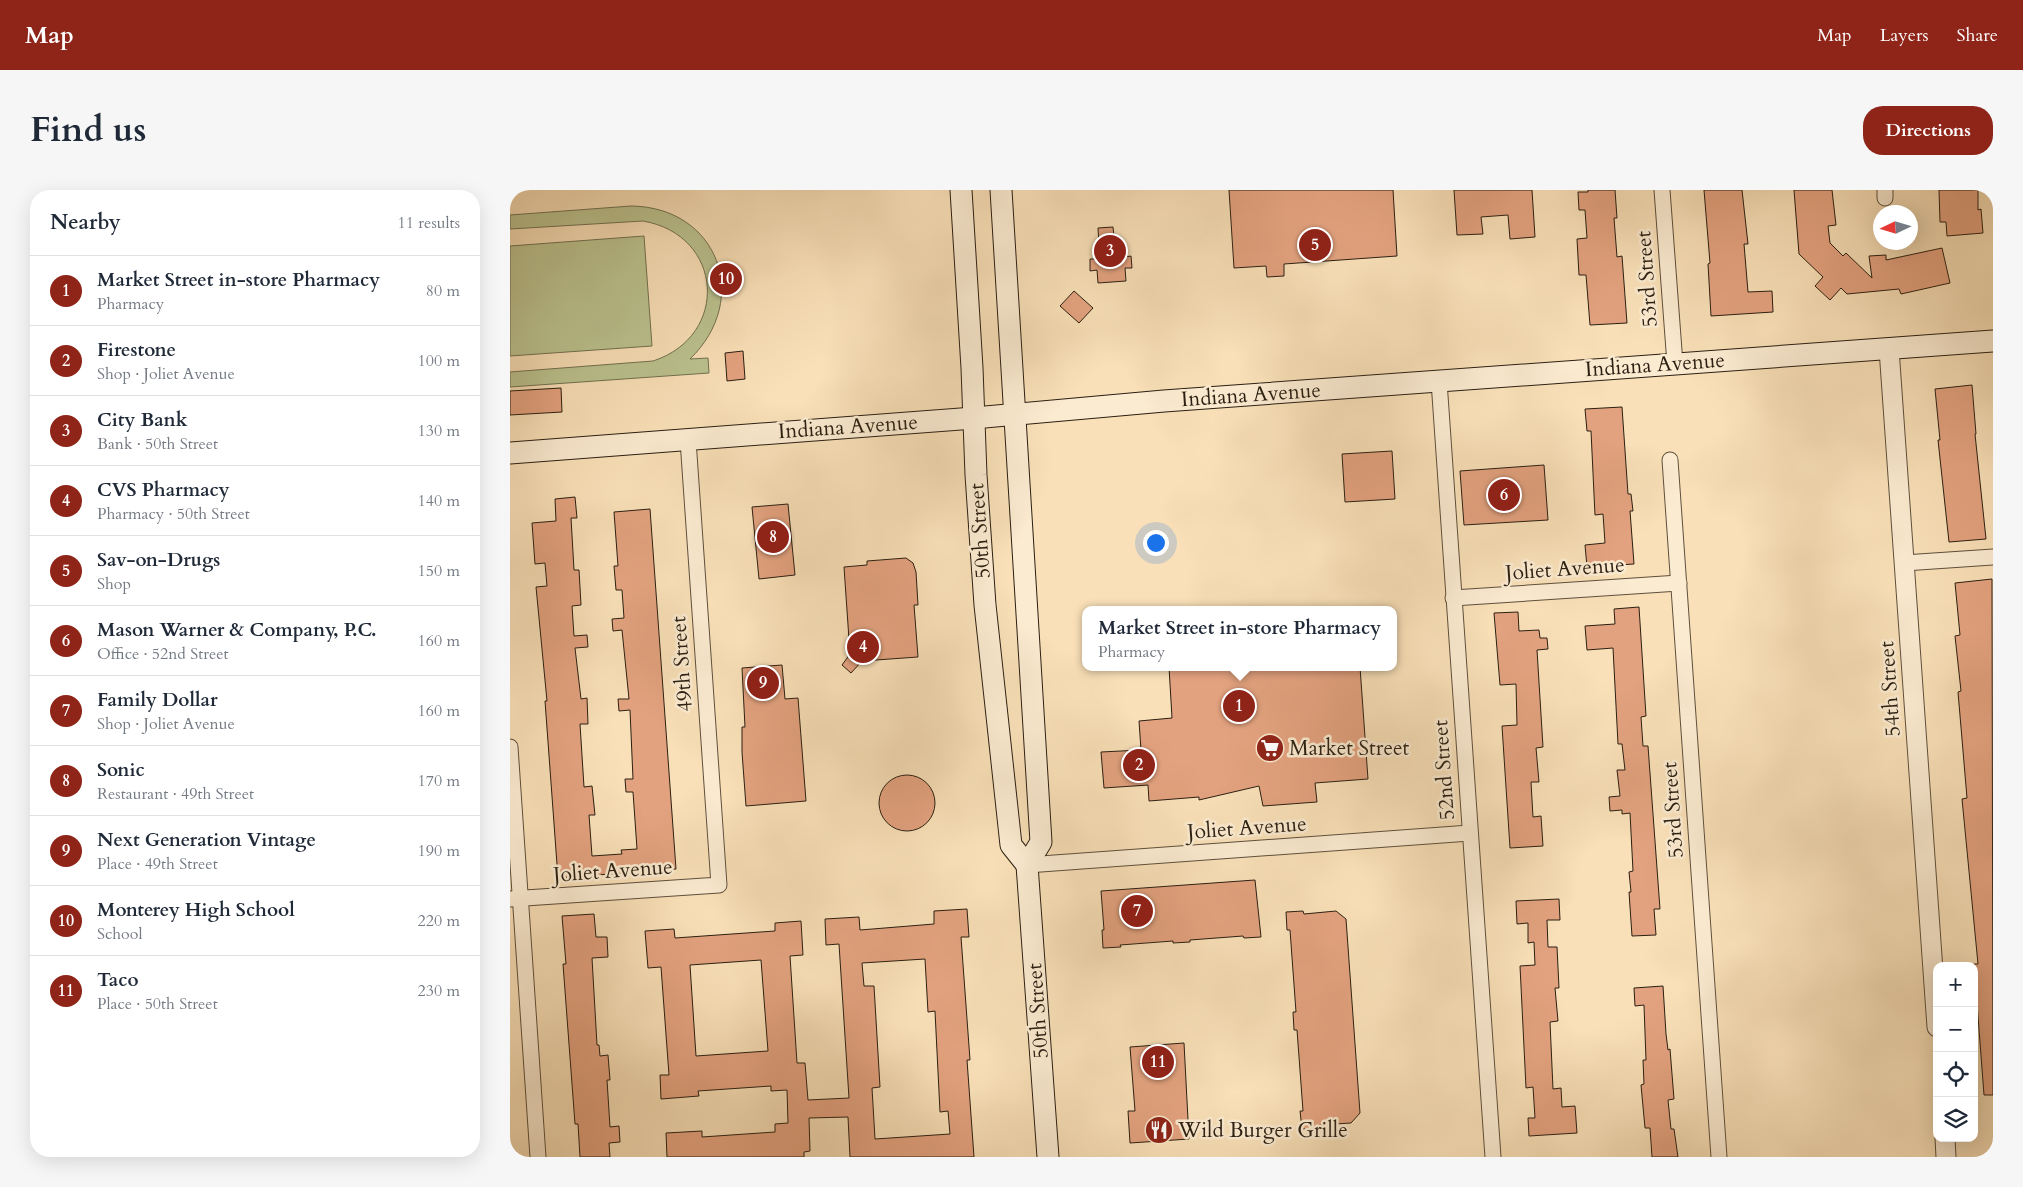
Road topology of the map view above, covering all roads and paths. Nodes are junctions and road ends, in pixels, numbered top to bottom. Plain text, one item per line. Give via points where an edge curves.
1 (961, 190) edge
2 (1000, 190) edge
3 (1662, 190) edge
4 (1993, 341) edge
5 (1889, 349) junction
6 (1675, 364) junction
7 (1439, 381) junction
8 (1015, 414) junction
9 (974, 418) junction
10 (688, 440) junction
11 (510, 453) edge
12 (1670, 460) dead end
13 (1993, 557) edge
14 (1904, 563) junction
15 (1679, 582) junction
16 (1453, 598) junction
17 (510, 746) edge
18 (1470, 833) junction
19 (1027, 865) junction
20 (719, 885) joint
21 (515, 899) edge
22 (1936, 1007) edge
23 (1945, 1142) edge
24 (538, 1157) edge
25 (1048, 1157) edge
26 (1493, 1157) edge
27 (1719, 1157) edge
28 (1946, 1157) edge

1 - 9 main road, 50th Street
2 - 8 main road, 50th Street
3 - 6 street, 53rd Street
4 - 5 main road, Indiana Avenue
5 - 6 main road, Indiana Avenue
5 - 14 street, 54th Street
6 - 7 main road, Indiana Avenue
7 - 8 main road, Indiana Avenue
7 - 16 street, 52nd Street
8 - 9 main road, Indiana Avenue
8 - 19 main road, 50th Street via 1041,842
9 - 10 main road, Indiana Avenue
9 - 19 main road, 50th Street via 985,605 1011,845
10 - 11 main road, Indiana Avenue
10 - 20 street, 49th Street
12 - 15 street, 53rd Street
13 - 14 street
14 - 22 street, 54th Street
15 - 16 street, Joliet Avenue
15 - 27 street, 53rd Street
16 - 18 street, 52nd Street
17 - 21 street
18 - 19 street, Joliet Avenue
18 - 26 street, 52nd Street
19 - 25 main road, 50th Street
20 - 21 street, Joliet Avenue
21 - 24 street
23 - 28 street

